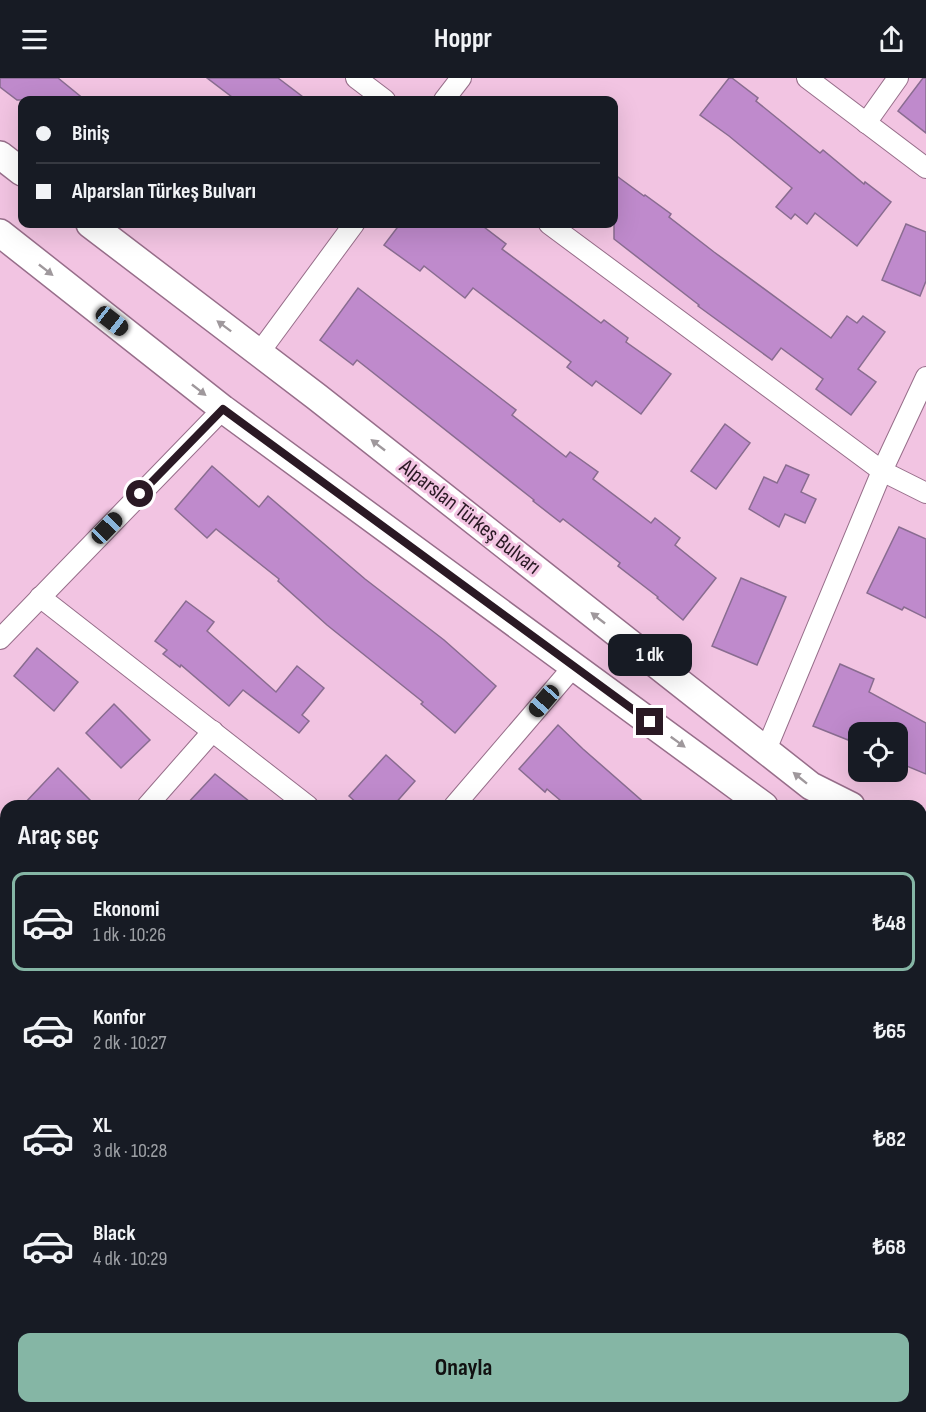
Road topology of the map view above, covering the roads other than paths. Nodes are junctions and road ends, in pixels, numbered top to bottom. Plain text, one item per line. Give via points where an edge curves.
1 (356, 78) edge
2 (461, 78) edge
3 (807, 78) edge
4 (898, 78) edge
5 (381, 96) edge
6 (447, 96) edge
7 (866, 123) junction
8 (0, 154) edge
9 (926, 168) edge
10 (18, 169) edge
11 (95, 228) edge
12 (351, 228) edge
13 (554, 228) edge
14 (0, 233) edge
15 (259, 353) junction
16 (926, 377) edge
17 (223, 409) junction
18 (882, 471) junction
19 (926, 493) edge
20 (40, 597) junction
21 (0, 639) edge
22 (574, 666) junction
23 (213, 731) junction
24 (766, 750) junction
25 (152, 800) edge
26 (300, 800) edge
27 (459, 800) edge
28 (756, 800) edge
29 (839, 800) edge

1 - 5 street
2 - 6 street
3 - 7 street
4 - 7 street
7 - 9 street
8 - 10 main road
15 -> 11 main road, Alparslan Türkeş Bulvarı
12 - 15 street
13 - 18 street
14 -> 17 main road
24 -> 15 main road, Alparslan Türkeş Bulvarı
16 - 18 street
17 - 20 street
17 - 22 main road
18 - 19 street
18 - 24 street
20 - 21 street
20 - 23 street
22 - 27 street
22 -> 28 main road
23 - 25 street
23 - 26 street
29 -> 24 main road, Alparslan Türkeş Bulvarı via 811,786

